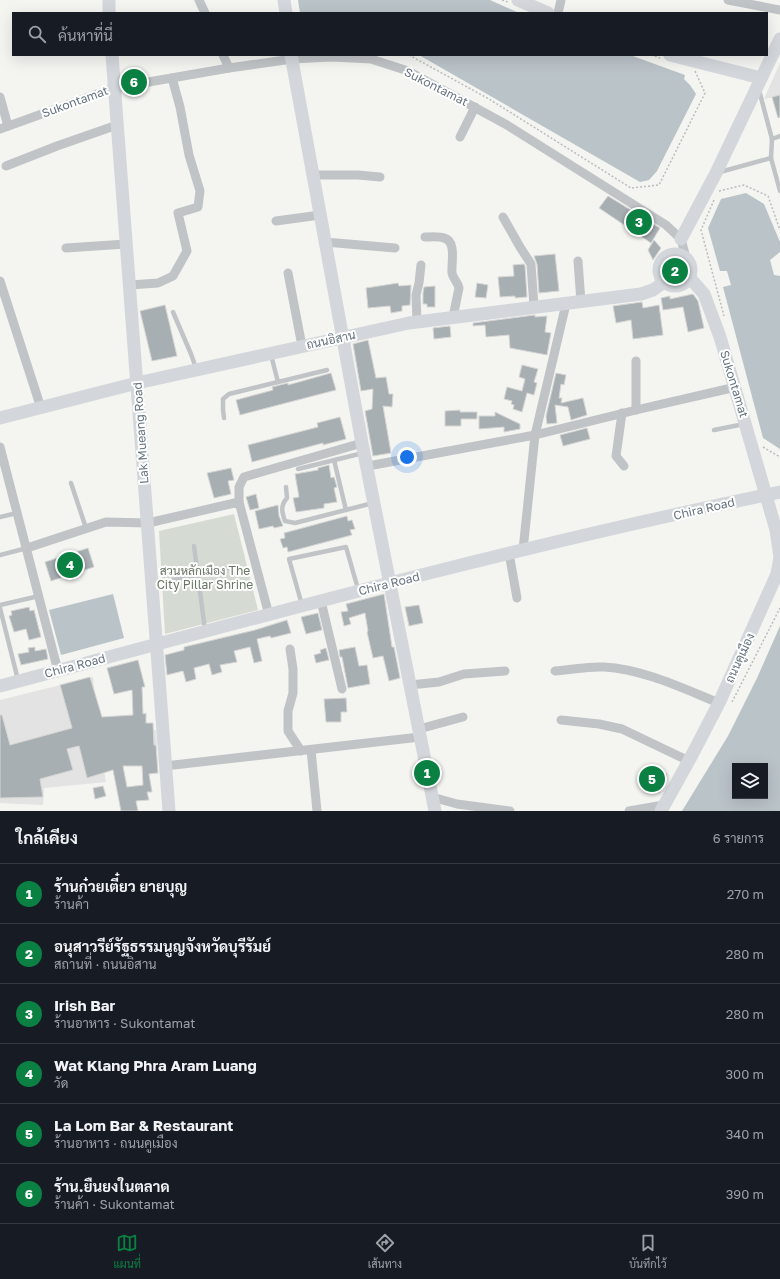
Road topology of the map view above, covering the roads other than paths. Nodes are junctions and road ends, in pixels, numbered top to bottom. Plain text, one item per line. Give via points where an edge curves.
1 (109, 0) edge
2 (199, 0) edge
3 (284, 0) edge
4 (518, 0) edge
5 (561, 0) edge
6 (728, 0) edge
7 (780, 10) edge
8 (109, 12) edge
9 (205, 12) edge
10 (286, 12) edge
11 (546, 12) edge
12 (558, 12) edge
13 (780, 39) edge
14 (112, 56) edge
15 (223, 56) edge
16 (673, 56) edge
17 (292, 57) edge
18 (229, 68) junction
19 (172, 78) junction
20 (759, 81) junction
21 (114, 88) junction
22 (0, 97) edge
23 (475, 107) junction
24 (117, 125) junction
25 (4, 128) edge
26 (780, 136) edge
27 (460, 137) dead end
28 (772, 139) junction
29 (771, 158) junction
30 (6, 166) dead end
31 (716, 172) junction
32 (778, 173) edge
33 (313, 175) junction
34 (380, 177) dead end
35 (780, 191) edge
36 (320, 215) junction
37 (503, 217) dead end
38 (276, 221) dead end
39 (425, 237) dead end
40 (681, 239) junction
41 (325, 242) junction
42 (126, 244) junction
43 (66, 248) dead end
44 (395, 248) dead end
45 (686, 258) junction
46 (578, 261) dead end
47 (421, 265) dead end
48 (288, 273) dead end
49 (690, 278) junction
50 (0, 281) edge
51 (664, 282) junction
52 (130, 285) junction
53 (581, 302) junction
54 (566, 304) junction
55 (534, 307) junction
56 (173, 312) dead end
57 (453, 317) junction
58 (417, 322) junction
59 (342, 338) junction
60 (302, 346) junction
61 (270, 354) junction
62 (636, 361) dead end
63 (196, 370) junction
64 (327, 370) dead end
65 (278, 382) junction
66 (137, 383) junction
67 (736, 387) junction
68 (41, 408) junction
69 (636, 410) junction
70 (622, 413) junction
71 (0, 418) edge
72 (224, 418) dead end
73 (746, 423) junction
74 (714, 430) dead end
75 (535, 435) junction
76 (0, 447) edge
77 (363, 448) junction
78 (334, 460) junction
79 (368, 466) junction
80 (624, 466) dead end
81 (298, 469) dead end
82 (4, 478) edge
83 (72, 483) dead end
84 (286, 487) dead end
85 (780, 492) edge
86 (766, 495) junction
87 (239, 502) junction
88 (374, 502) junction
89 (346, 510) junction
90 (17, 513) junction
91 (0, 517) edge
92 (148, 523) junction
93 (86, 528) junction
94 (194, 546) dead end
95 (27, 548) junction
96 (523, 550) junction
97 (509, 553) junction
98 (0, 554) edge
99 (237, 566) dead end
100 (198, 575) junction
101 (173, 580) dead end
102 (391, 583) junction
103 (359, 591) junction
104 (38, 596) junction
105 (517, 598) dead end
106 (321, 601) junction
107 (0, 605) edge
108 (302, 606) junction
109 (0, 608) edge
110 (269, 615) junction
111 (206, 632) junction
112 (157, 644) junction
113 (290, 649) dead end
114 (58, 671) junction
115 (505, 671) dead end
116 (555, 671) dead end
117 (19, 681) junction
118 (410, 685) junction
119 (0, 686) edge
120 (342, 688) dead end
121 (719, 703) junction
122 (463, 717) dead end
123 (561, 720) dead end
124 (420, 733) junction
125 (311, 750) junction
126 (301, 751) junction
127 (689, 761) junction
128 (165, 766) junction
129 (432, 797) junction
130 (663, 808) edge
131 (168, 811) edge
132 (317, 811) edge
133 (435, 811) edge
134 (510, 811) edge
135 (630, 811) edge

1 - 8 street
2 - 9 street
3 - 10 street
4 - 11 street
5 - 12 street
6 - 7 street
13 - 20 street
14 - 21 street, Lak Mueang Road
15 - 18 street
16 - 20 street
17 - 18 street, Sukontamat
17 - 23 street, Sukontamat via 371,58 408,71
17 - 33 street
18 - 19 street, Sukontamat
19 - 21 street, Sukontamat
19 - 52 street via 189,155 200,191 198,207 178,213 187,251 173,276 158,283
20 - 28 lane
20 - 31 street
21 - 24 street, Lak Mueang Road
21 - 25 street, Sukontamat
22 - 25 street
23 - 27 street
23 - 40 street, Sukontamat via 508,125 666,225
24 - 30 street
24 - 42 street, Lak Mueang Road
26 - 28 lane
28 - 29 lane
29 - 31 lane
29 - 32 lane
31 - 40 street
32 - 35 lane
33 - 34 street
33 - 36 street
36 - 38 street
36 - 41 street
37 - 55 street via 531,264
39 - 57 street via 444,237 451,244 452,274 458,283
40 - 45 street
41 - 44 street
41 - 59 street
42 - 43 street
42 - 52 street, Lak Mueang Road
45 - 49 street via 692,267
45 - 51 street via 676,254 666,256 662,260 659,270
46 - 53 street
47 - 58 street via 416,295
48 - 60 street
49 - 51 street via 682,285 676,286
49 - 67 street, Sukontamat via 704,294
50 - 68 street
51 - 53 street, ถนนอิสาน via 641,294
52 - 66 street, Lak Mueang Road
53 - 54 street, ถนนอิสาน
54 - 55 street, ถนนอิสาน
54 - 75 street
55 - 57 street, ถนนอิสาน
56 - 63 lane
57 - 58 street, ถนนอิสาน
58 - 59 street, ถนนอิสาน
59 - 60 street, ถนนอิสาน
59 - 77 street
60 - 61 street, ถนนอิสาน
61 - 63 street, ถนนอิสาน
61 - 65 lane
62 - 69 street
63 - 66 street, ถนนอิสาน
64 - 65 lane
65 - 72 lane via 229,394 223,399
66 - 68 street, ถนนอิสาน
66 - 92 street, Lak Mueang Road
67 - 69 street
67 - 73 street, Sukontamat
68 - 71 street, ถนนอิสาน
69 - 70 street
70 - 75 street
70 - 80 street via 616,456
73 - 74 lane
73 - 86 street, Sukontamat
75 - 79 street
75 - 96 street
76 - 82 street
77 - 78 lane
77 - 79 street
77 - 87 street via 244,477 239,487
78 - 81 lane
78 - 89 lane
79 - 88 street
82 - 90 street
83 - 93 lane
84 - 89 lane via 287,498 281,511 285,521 295,523
85 - 86 street, Chira Road
86 - 96 street, Chira Road
86 - 121 street, ถนนคูเมือง via 776,530 780,557 777,574
87 - 92 street
87 - 110 street
88 - 89 lane
88 - 102 street
90 - 91 lane
90 - 95 street
92 - 93 street via 106,522
92 - 112 street, Lak Mueang Road
93 - 95 street
94 - 100 lane
95 - 98 lane
95 - 104 street
96 - 97 street, Chira Road
97 - 102 street, Chira Road
97 - 105 street
99 - 100 lane
100 - 101 lane
100 - 111 lane
102 - 103 street, Chira Road
102 - 118 street
103 - 106 street, Chira Road
103 - 108 lane via 346,547 289,559
104 - 107 lane
104 - 114 street
106 - 108 street, Chira Road
106 - 120 street
108 - 110 street, Chira Road
109 - 117 lane
110 - 111 street, Chira Road
111 - 112 street, Chira Road
112 - 114 street, Chira Road
112 - 128 street, Lak Mueang Road
113 - 126 street via 293,693 288,711 288,731
114 - 117 street, Chira Road
115 - 118 street via 464,674 439,682
116 - 121 street via 604,667 633,671
117 - 119 street, Chira Road
118 - 124 street
121 - 127 street, ถนนคูเมือง
122 - 124 street
123 - 127 street via 622,729
124 - 125 street
124 - 129 street
125 - 126 street
125 - 132 street
126 - 128 street
127 - 130 street, ถนนคูเมือง
128 - 131 street, Lak Mueang Road
129 - 133 street
129 - 134 street via 457,804
130 - 135 street

